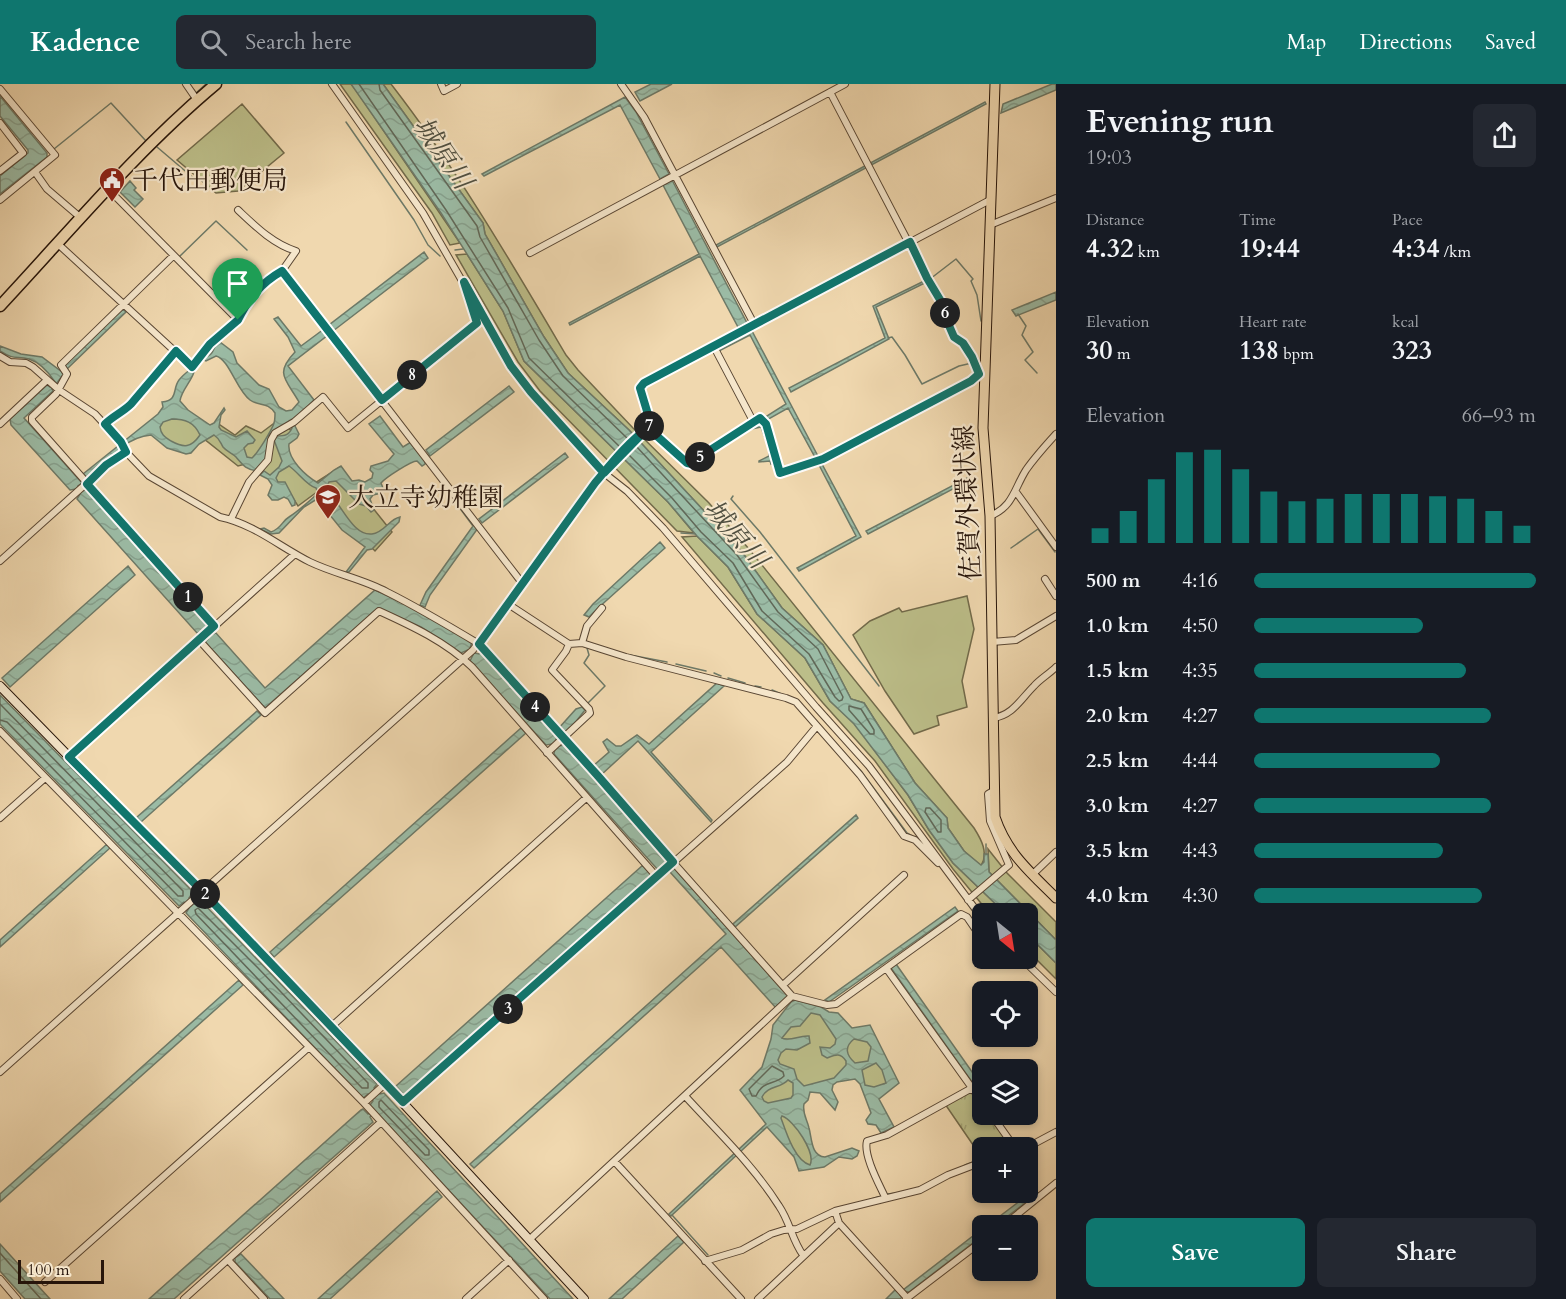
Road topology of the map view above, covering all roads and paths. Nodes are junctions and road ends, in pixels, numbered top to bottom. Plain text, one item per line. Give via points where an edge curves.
1 (186, 84) edge
2 (216, 84) edge
3 (332, 84) edge
4 (441, 84) edge
5 (457, 84) edge
6 (621, 84) edge
7 (845, 84) edge
8 (995, 84) edge
9 (0, 89) edge
10 (830, 92) junction
11 (197, 100) junction
12 (0, 123) edge
13 (0, 171) edge
14 (35, 172) junction
15 (675, 175) junction
16 (108, 189) junction
17 (1056, 198) edge
18 (0, 200) edge
19 (990, 200) junction
20 (238, 210) dead end
21 (82, 218) junction
22 (990, 225) junction
23 (910, 242) junction
24 (58, 244) junction
25 (530, 253) dead end
26 (173, 256) junction
27 (282, 271) junction
28 (464, 282) junction
29 (123, 305) junction
30 (0, 306) edge
31 (238, 320) junction
32 (754, 324) junction
33 (713, 345) junction
34 (176, 351) junction
35 (0, 356) edge
36 (982, 375) junction
37 (53, 385) junction
38 (382, 400) junction
39 (753, 421) junction
40 (0, 424) edge
41 (105, 424) junction
42 (646, 429) junction
43 (1056, 434) edge
44 (124, 447) junction
45 (604, 473) junction
46 (82, 488) junction
47 (1016, 492) junction
48 (990, 516) junction
49 (231, 519) junction
50 (1056, 547) edge
51 (296, 554) junction
52 (0, 561) edge
53 (1045, 579) dead end
54 (523, 582) junction
55 (1056, 596) edge
56 (508, 604) junction
57 (602, 608) dead end
58 (1056, 616) edge
59 (214, 626) junction
60 (199, 640) junction
61 (992, 642) junction
62 (582, 643) junction
63 (479, 644) junction
64 (569, 644) junction
65 (464, 659) junction
66 (1056, 667) edge
67 (0, 686) edge
68 (993, 718) junction
69 (817, 726) junction
70 (0, 731) edge
71 (558, 743) junction
72 (547, 753) junction
73 (69, 757) junction
74 (45, 778) junction
75 (993, 791) junction
76 (586, 798) junction
77 (0, 818) edge
78 (1056, 852) edge
79 (670, 865) junction
80 (947, 872) junction
81 (1032, 874) junction
82 (904, 875) dead end
83 (657, 877) junction
84 (202, 891) junction
85 (1056, 898) edge
86 (968, 900) junction
87 (972, 905) edge
88 (179, 912) junction
89 (972, 924) edge
90 (886, 968) junction
91 (1032, 969) edge
92 (783, 985) junction
93 (1056, 992) edge
94 (792, 996) junction
95 (332, 1026) junction
96 (309, 1047) junction
97 (0, 1072) edge
98 (386, 1083) junction
99 (972, 1088) joint
100 (686, 1096) junction
101 (403, 1102) junction
102 (364, 1103) junction
103 (380, 1123) junction
104 (1056, 1132) edge
105 (1038, 1142) edge
106 (615, 1162) junction
107 (972, 1166) edge
108 (1056, 1184) edge
109 (885, 1197) junction
110 (1038, 1197) edge
111 (1031, 1203) edge
112 (835, 1211) junction
113 (1016, 1215) edge
114 (839, 1223) junction
115 (791, 1229) junction
116 (530, 1239) junction
117 (972, 1249) edge
118 (803, 1255) junction
119 (232, 1256) junction
120 (508, 1260) junction
121 (705, 1261) junction
122 (0, 1280) edge
123 (45, 1282) dead end
124 (17, 1299) edge
125 (184, 1299) edge
126 (264, 1299) edge
127 (466, 1299) edge
128 (544, 1299) edge
129 (585, 1299) edge
130 (741, 1299) edge
131 (758, 1299) edge
132 (907, 1299) edge

1 - 11 street
2 - 11 highway
3 - 28 street via 423,213
4 - 5 street via 444,91
6 - 15 street
7 - 10 street
8 - 19 main road, 佐賀外環状線
9 - 14 street via 55,155
10 - 15 street
10 - 23 street
11 - 16 highway
12 - 13 street via 23,153
14 - 18 street
14 - 21 street via 47,189
15 - 25 street
15 - 32 street
16 - 21 highway
16 - 26 street
17 - 22 street
19 - 22 main road, 佐賀外環状線
19 - 23 street
20 - 27 street via 264,234 296,251
21 - 24 highway
22 - 36 main road, 佐賀外環状線
23 - 32 street
23 - 36 street via 945,308 954,337 963,343
24 - 29 street
24 - 30 highway
26 - 29 street
26 - 31 street
27 - 31 street via 248,300
27 - 38 street
28 - 38 street via 477,323
28 - 45 street via 511,366
29 - 34 street
29 - 37 street via 61,365 67,374
31 - 34 street via 210,344 192,367
32 - 33 street
33 - 39 street
33 - 42 street via 640,388 650,421
34 - 41 street via 131,404
35 - 37 street via 10,362 26,363
36 - 39 street via 823,459 780,473 763,420
36 - 48 main road, 佐賀外環状線
37 - 40 street
37 - 41 street
37 - 46 street via 32,421
38 - 49 street via 348,428 323,397 275,433 268,460 249,482
38 - 54 street
39 - 42 street via 692,464
41 - 44 street
42 - 45 street
43 - 47 street via 1025,471
44 - 46 street
44 - 49 street via 149,476 220,517
45 - 54 street
45 - 80 street via 663,528 869,765
46 - 52 street
46 - 59 street
47 - 48 street via 1002,512
47 - 50 street
48 - 61 main road, 佐賀外環状線
49 - 51 street
51 - 59 street
51 - 63 street via 387,592
53 - 55 street
54 - 56 street
56 - 63 street
56 - 64 street
57 - 62 street via 588,626
58 - 61 street via 1016,640
59 - 60 street
60 - 65 street via 265,713 379,611 417,629
60 - 73 street
61 - 68 main road, 佐賀外環状線
62 - 64 street
62 - 69 street via 786,698 796,702
63 - 65 street
63 - 71 street
64 - 71 street via 552,670 590,713
65 - 72 street
65 - 84 street
66 - 68 street via 1011,711
67 - 73 street
68 - 75 main road, 佐賀外環状線
69 - 79 street via 787,762
69 - 80 street via 860,775 904,836 915,840
70 - 74 street
71 - 72 street
71 - 79 street
72 - 76 street
73 - 84 street
74 - 77 street
74 - 88 street
75 - 81 main road, 佐賀外環状線 via 1001,835
75 - 86 street via 988,794 990,820 1009,865
76 - 83 street
76 - 95 street
78 - 81 street
79 - 83 street
79 - 92 street
80 - 86 street
81 - 85 main road, 佐賀外環状線
82 - 92 street
83 - 101 street
84 - 88 street
84 - 95 street
86 - 87 street
88 - 96 street
88 - 97 street
89 - 90 street via 962,914
90 - 94 street via 832,1005
90 - 99 street
91 - 93 street
92 - 94 street
94 - 100 street
95 - 98 street
96 - 102 street
96 - 123 street
98 - 101 street
98 - 102 street
99 - 109 street via 887,1135 867,1141 871,1165
100 - 106 street
100 - 115 street via 737,1152 779,1206
101 - 116 street
102 - 103 street
103 - 119 street
103 - 120 street
104 - 105 street
106 - 116 street
106 - 121 street
107 - 109 street via 920,1190
108 - 110 street
109 - 112 street
111 - 113 street
112 - 114 street
112 - 115 street
114 - 118 street
114 - 132 street
115 - 118 street via 794,1243
115 - 121 street
116 - 129 street
117 - 132 street
118 - 131 street
119 - 125 street
119 - 126 street
120 - 127 street
120 - 128 street
121 - 130 street
122 - 124 street

